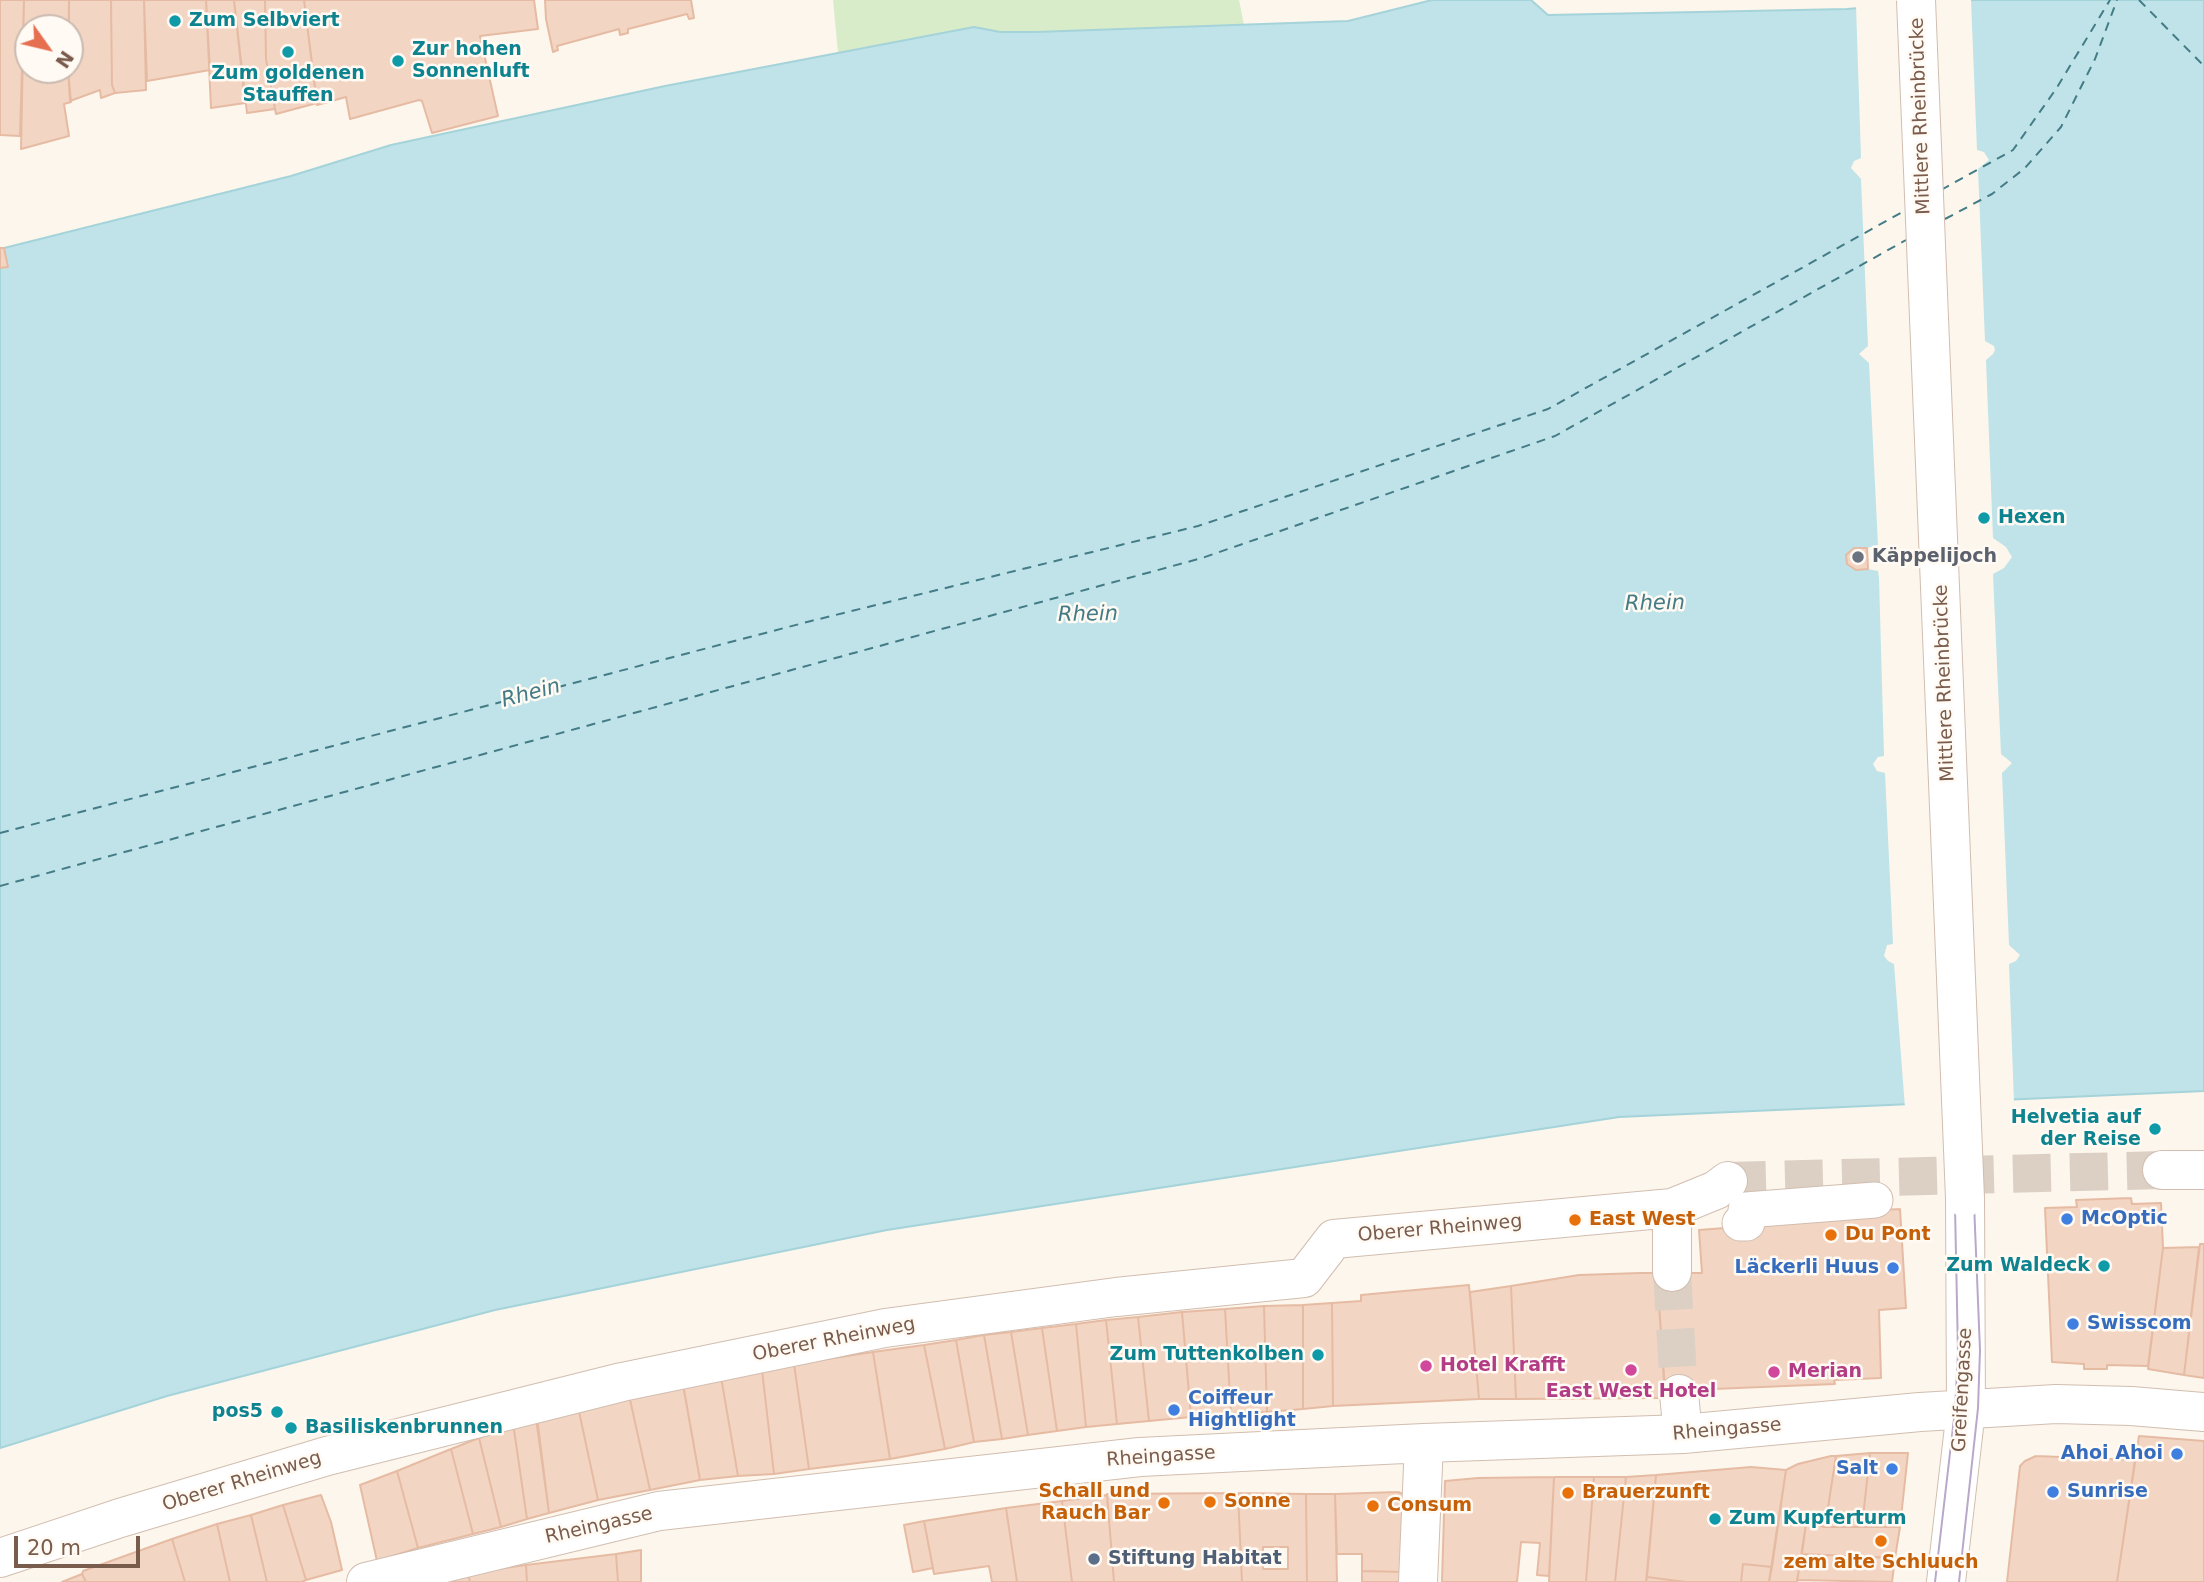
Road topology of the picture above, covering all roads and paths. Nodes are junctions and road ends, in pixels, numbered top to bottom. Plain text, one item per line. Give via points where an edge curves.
1 (1916, 0) edge
2 (2162, 1170) tunnel mouth
3 (2204, 1170) edge
4 (1728, 1181) tunnel mouth
5 (1965, 1198) joint
6 (1875, 1200) dead end
7 (1672, 1208) junction
8 (1740, 1223) dead end
9 (1672, 1272) tunnel mouth
10 (1679, 1394) tunnel mouth
11 (1966, 1410) junction
12 (2204, 1412) edge
13 (1683, 1434) junction
14 (1424, 1443) junction
15 (0, 1558) edge
16 (366, 1582) edge
17 (1418, 1582) edge
18 (1946, 1582) edge

1 - 5 street, Mittlere Rheinbrücke, bridge
2 - 3 street
4 - 7 street, Oberer Rheinweg
5 - 11 street, Greifengasse
6 - 8 street via 1746,1210 1747,1223
7 - 9 street
7 - 15 street, Oberer Rheinweg via 1334,1239 1304,1278 885,1328 635,1379 327,1456
10 - 13 street
11 - 12 street, Rheingasse via 2056,1404
11 - 13 street, Rheingasse
11 - 18 street, Greifengasse
13 - 14 street, Rheingasse
14 - 16 street, Rheingasse via 1140,1457 660,1511
14 - 17 street

